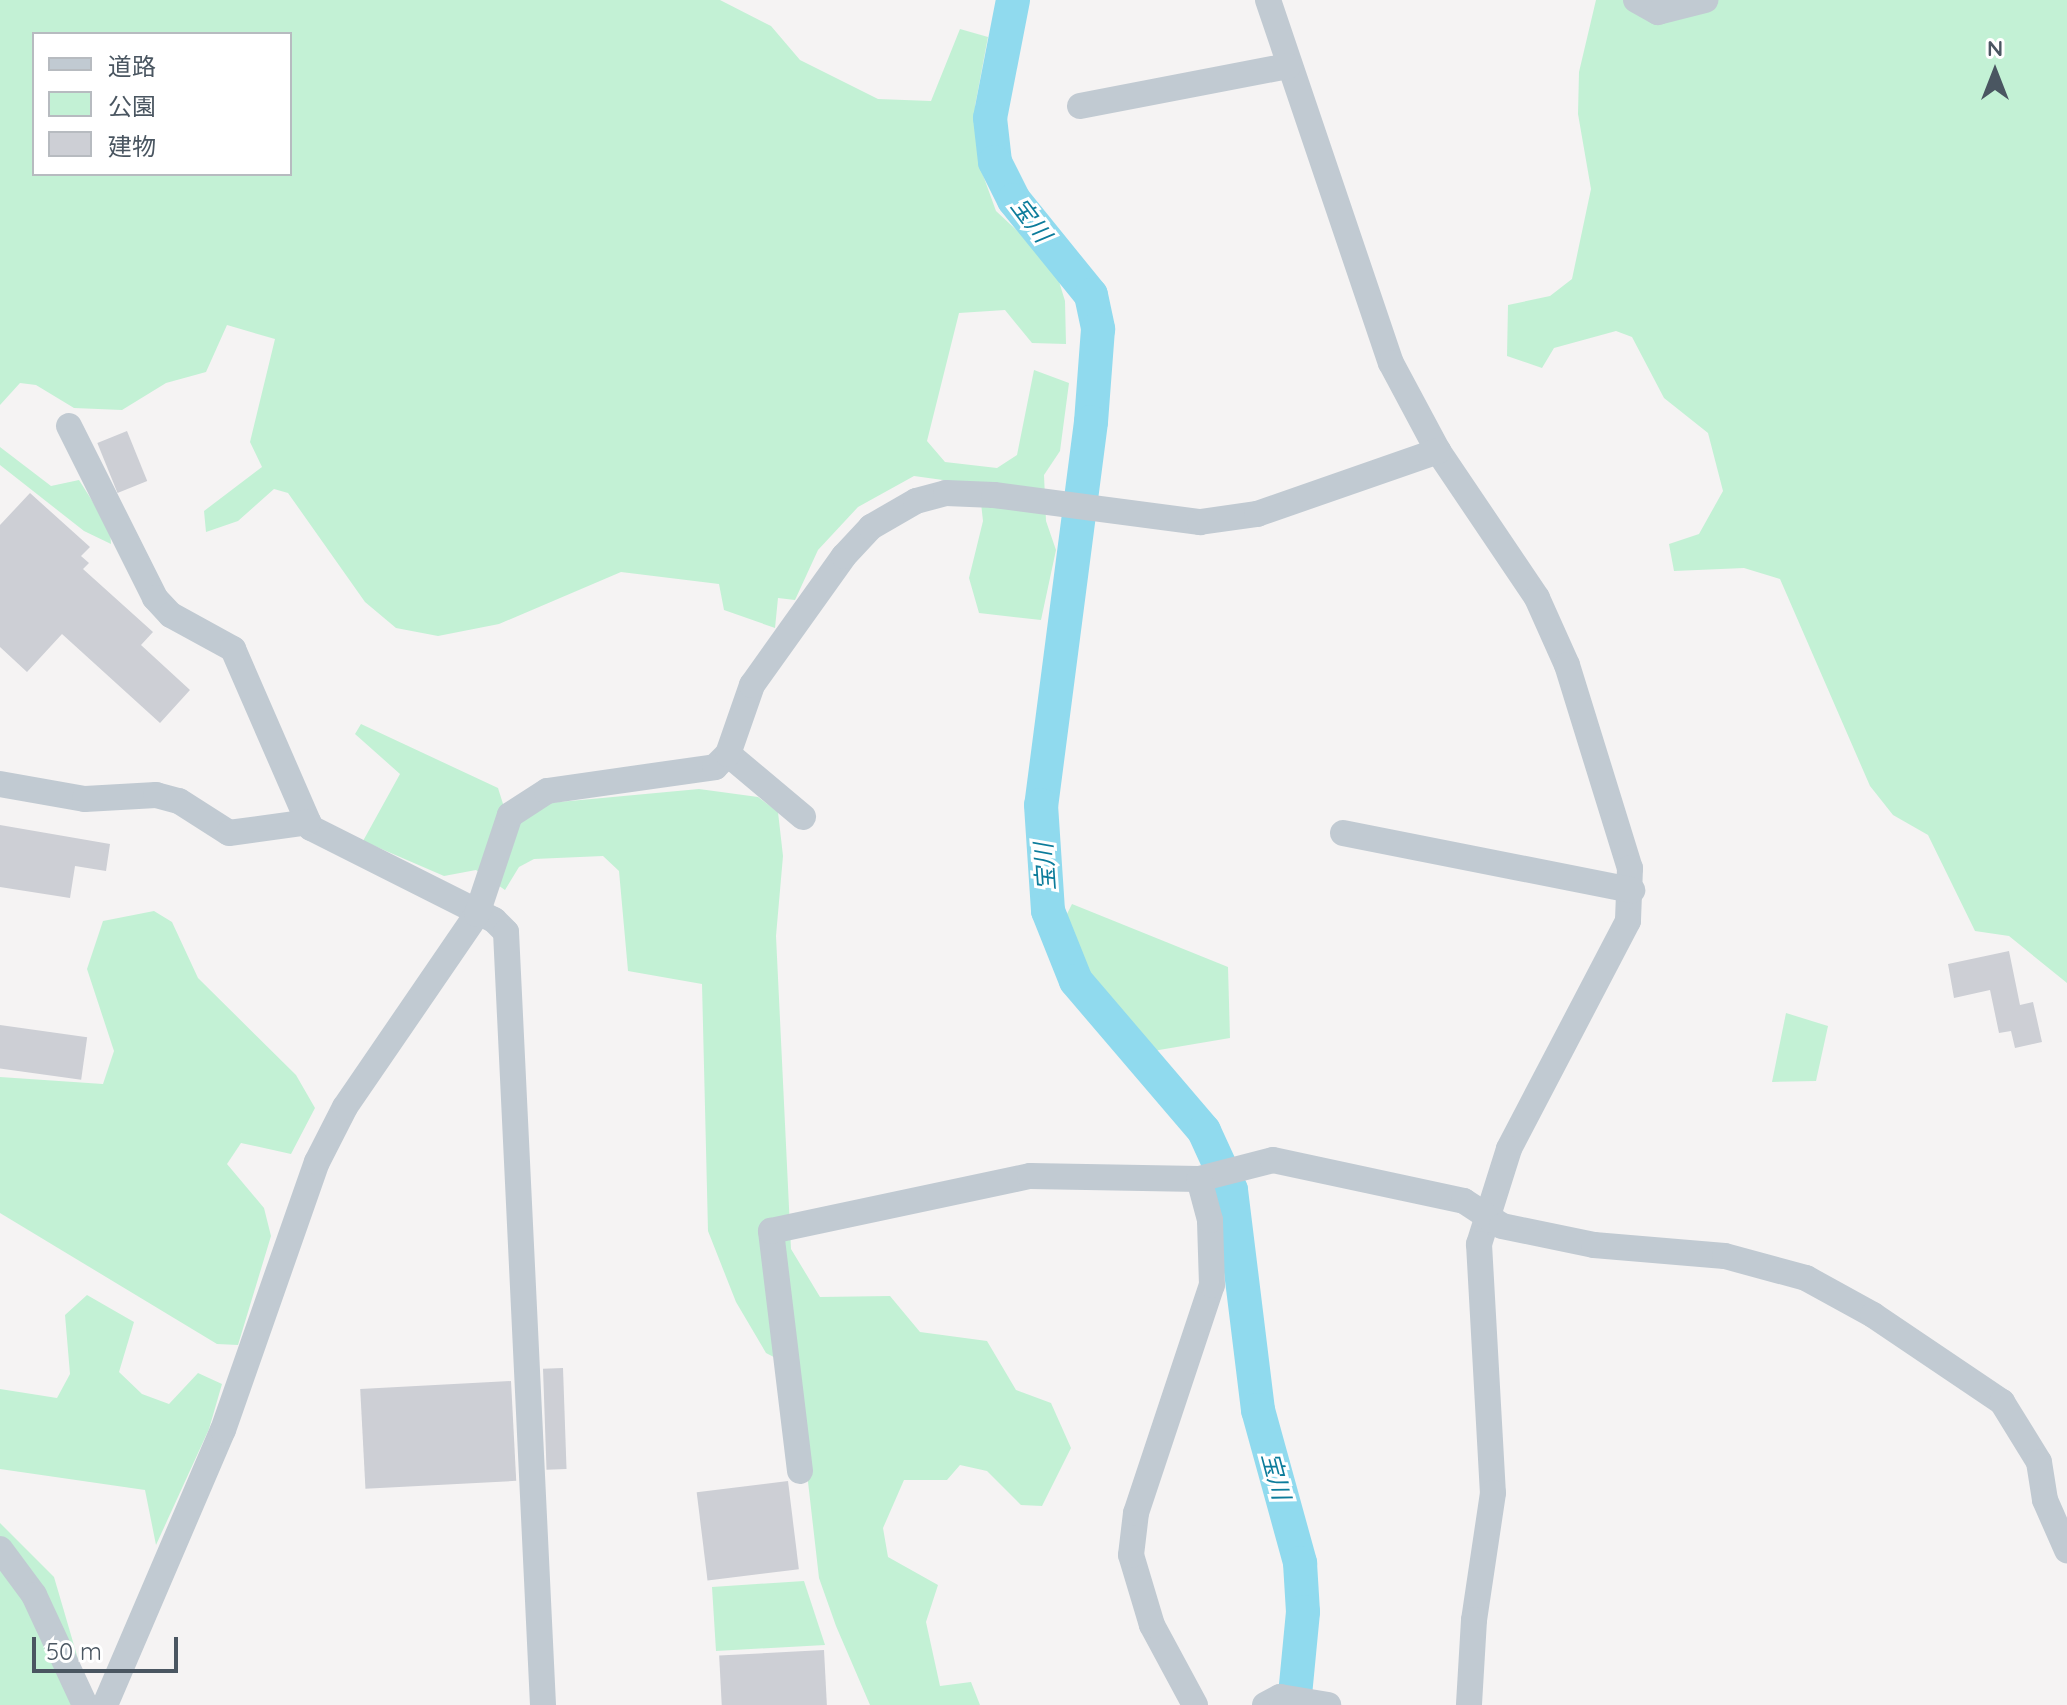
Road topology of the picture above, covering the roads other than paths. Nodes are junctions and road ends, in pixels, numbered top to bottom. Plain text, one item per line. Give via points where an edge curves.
1 (1268, 0) edge
2 (1636, 0) edge
3 (1705, 0) edge
4 (1288, 66) junction
5 (1080, 106) dead end
6 (69, 426) dead end
7 (1438, 451) junction
8 (728, 754) junction
9 (0, 784) edge
10 (803, 817) dead end
11 (308, 822) junction
12 (1343, 833) dead end
13 (1632, 890) junction
14 (477, 914) junction
15 (1199, 1179) junction
16 (1487, 1218) junction
17 (800, 1471) dead end
18 (2056, 1497) edge
19 (0, 1549) edge
20 (2067, 1550) edge
21 (85, 1705) edge
22 (105, 1705) edge
23 (543, 1705) edge
24 (1195, 1705) edge
25 (1265, 1705) edge
26 (1328, 1705) edge
27 (1469, 1705) edge

1 - 4 street
2 - 3 street via 1658,12
4 - 5 street
4 - 7 street via 1391,363
6 - 11 street via 155,598 171,615 233,649
7 - 8 street via 1257,514 1173,521 946,493 916,501 871,527 844,556 752,685
7 - 13 street via 1514,557 1555,636 1625,840
8 - 10 street
8 - 14 street via 715,767 690,774 529,798 510,815 499,838
9 - 11 street via 85,799 156,795 179,801 229,833
11 - 14 street
12 - 13 street
13 - 16 street via 1615,954 1509,1149
14 - 22 street via 345,1107 317,1162 223,1430
14 - 23 street via 506,932
15 - 16 street via 1273,1160 1312,1164 1464,1201
15 - 17 street via 1030,1176 771,1231
15 - 24 street via 1210,1220 1212,1285 1136,1513 1131,1555 1152,1625
16 - 18 street via 1594,1245 1754,1261 1806,1278 1873,1315 2002,1402
16 - 27 street via 1479,1244 1493,1493 1474,1620
18 - 20 street
19 - 21 street via 34,1595
25 - 26 street via 1280,1697

